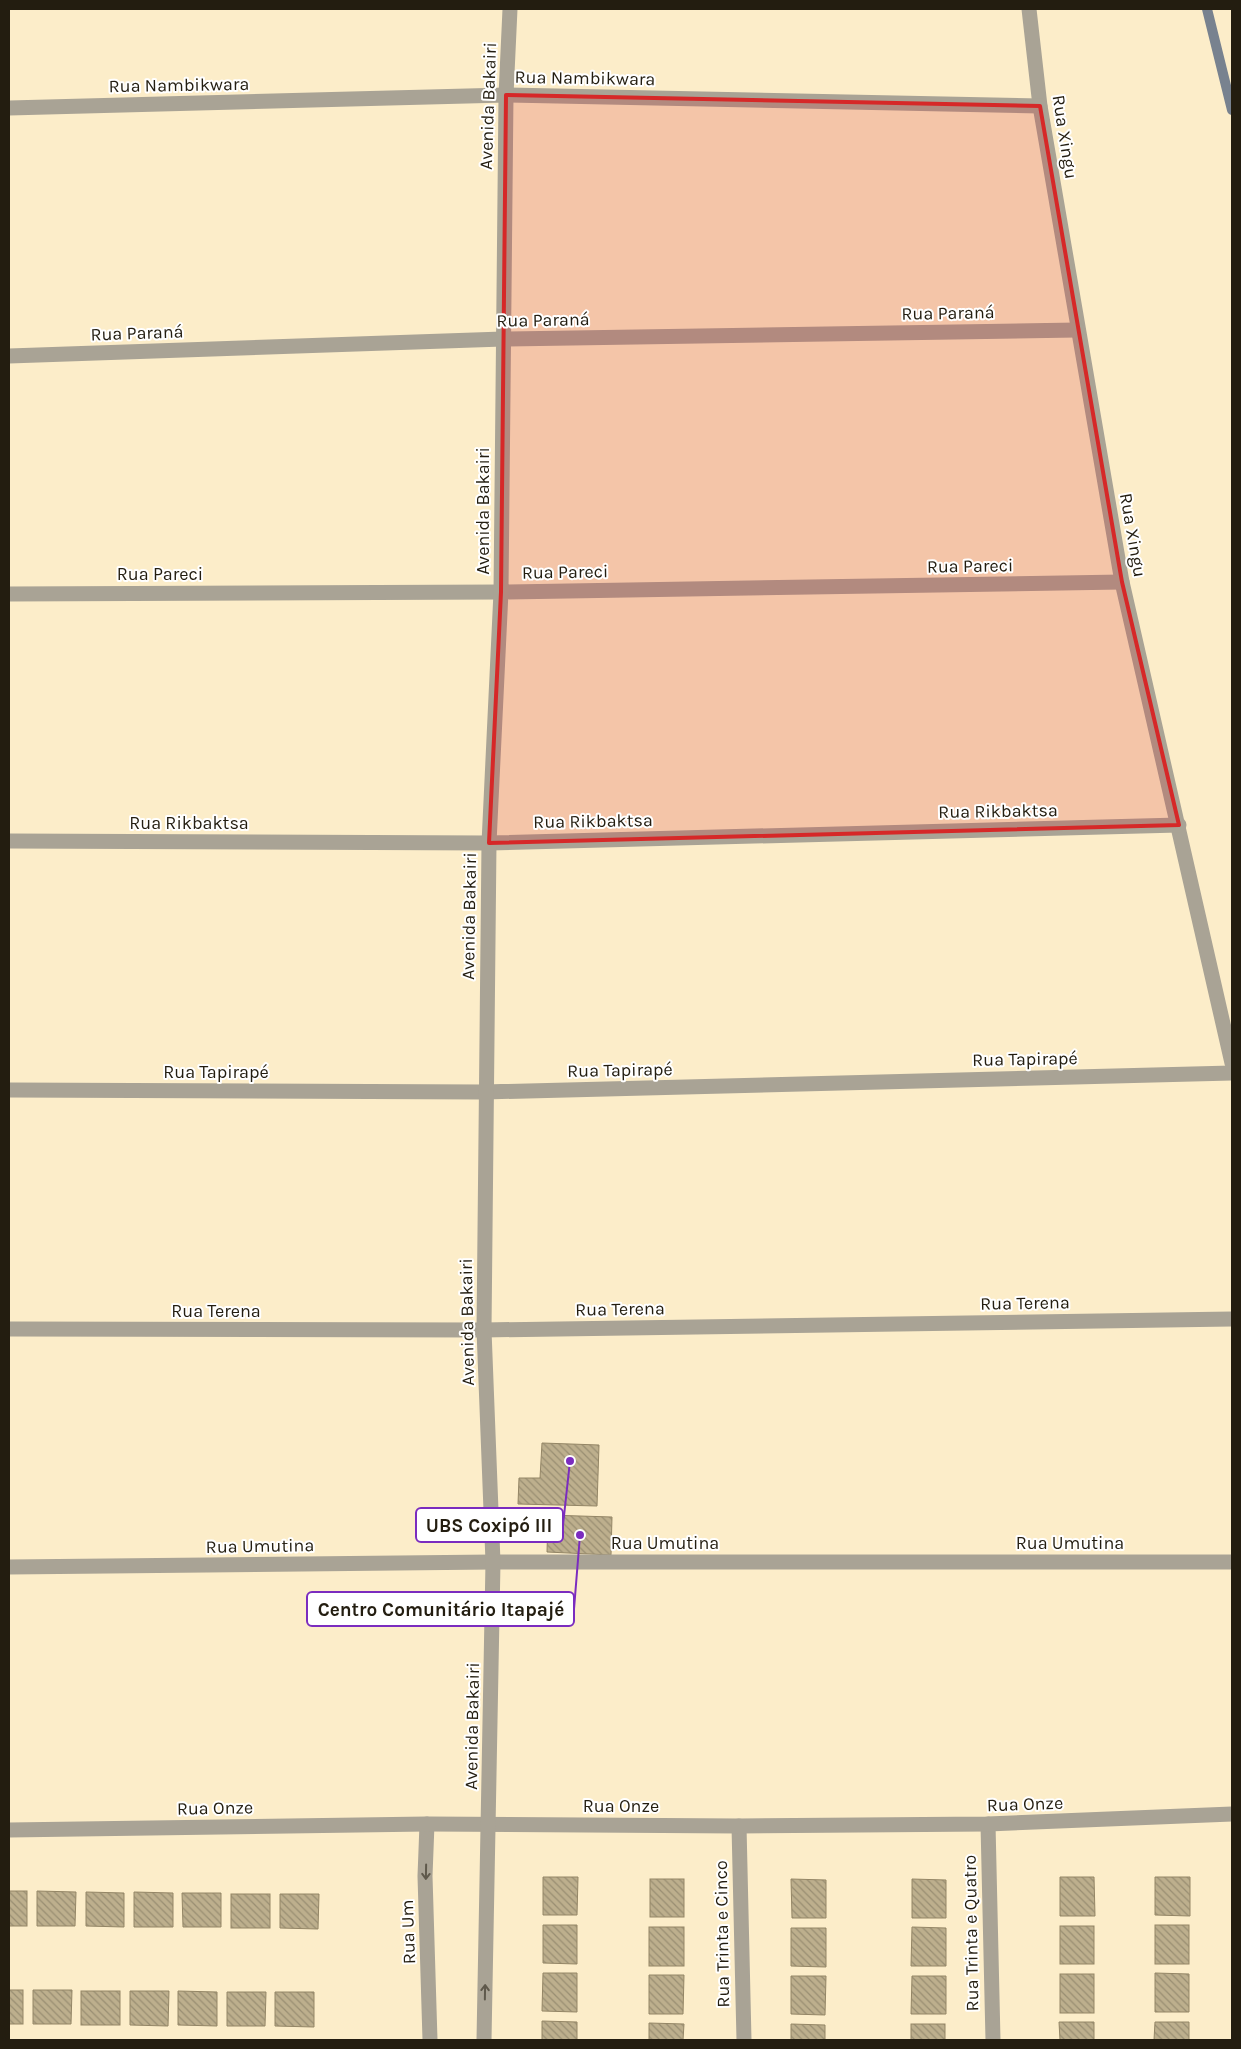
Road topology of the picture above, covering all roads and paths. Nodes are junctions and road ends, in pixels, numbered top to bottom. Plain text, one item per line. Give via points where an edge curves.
1 (510, 9) edge
2 (1029, 9) edge
3 (506, 95) junction
4 (1040, 106) junction
5 (9, 108) edge
6 (1077, 330) junction
7 (503, 340) junction
8 (9, 356) edge
9 (1122, 582) junction
10 (501, 592) junction
11 (9, 594) edge
12 (1178, 825) junction
13 (9, 841) edge
14 (489, 843) junction
15 (1232, 1063) edge
16 (1232, 1073) edge
17 (9, 1090) edge
18 (485, 1092) junction
19 (1232, 1319) edge
20 (9, 1329) edge
21 (484, 1330) junction
22 (493, 1562) junction
23 (1232, 1562) edge
24 (9, 1567) edge
25 (1232, 1814) edge
26 (427, 1824) junction
27 (489, 1824) junction
28 (988, 1824) junction
29 (739, 1826) junction
30 (9, 1830) edge
31 (430, 2040) edge
32 (484, 2040) edge
33 (744, 2040) edge
34 (992, 2040) edge

1 - 3 street, Avenida Bakairi
2 - 4 street, Rua Xingu
3 - 4 street, Rua Nambikwara
3 - 5 street, Rua Nambikwara
3 - 7 street, Avenida Bakairi
4 - 6 street, Rua Xingu
6 - 7 street, Rua Paraná
6 - 9 street, Rua Xingu
7 - 8 street, Rua Paraná
7 - 10 street, Avenida Bakairi
9 - 10 street, Rua Pareci
9 - 12 street, Rua Xingu
10 - 11 street, Rua Pareci
10 - 14 street, Avenida Bakairi
12 - 14 street, Rua Rikbaktsa
12 - 15 street, Rua Xingu
13 - 14 street, Rua Rikbaktsa
14 - 18 street, Avenida Bakairi
16 - 18 street, Rua Tapirapé
17 - 18 street, Rua Tapirapé
18 - 21 street, Avenida Bakairi
19 - 21 street, Rua Terena
20 - 21 street, Rua Terena
21 - 22 street, Avenida Bakairi
22 - 23 street, Rua Umutina
22 - 24 street, Rua Umutina
22 - 27 street, Avenida Bakairi
25 - 28 street, Rua Onze
26 - 27 street, Rua Onze
26 - 30 street, Rua Onze
26 -> 31 street, Rua Um via 425,1876
27 - 29 street, Rua Onze
32 -> 27 street
28 - 29 street, Rua Onze
28 - 34 street, Rua Trinta e Quatro
29 - 33 street, Rua Trinta e Cinco

